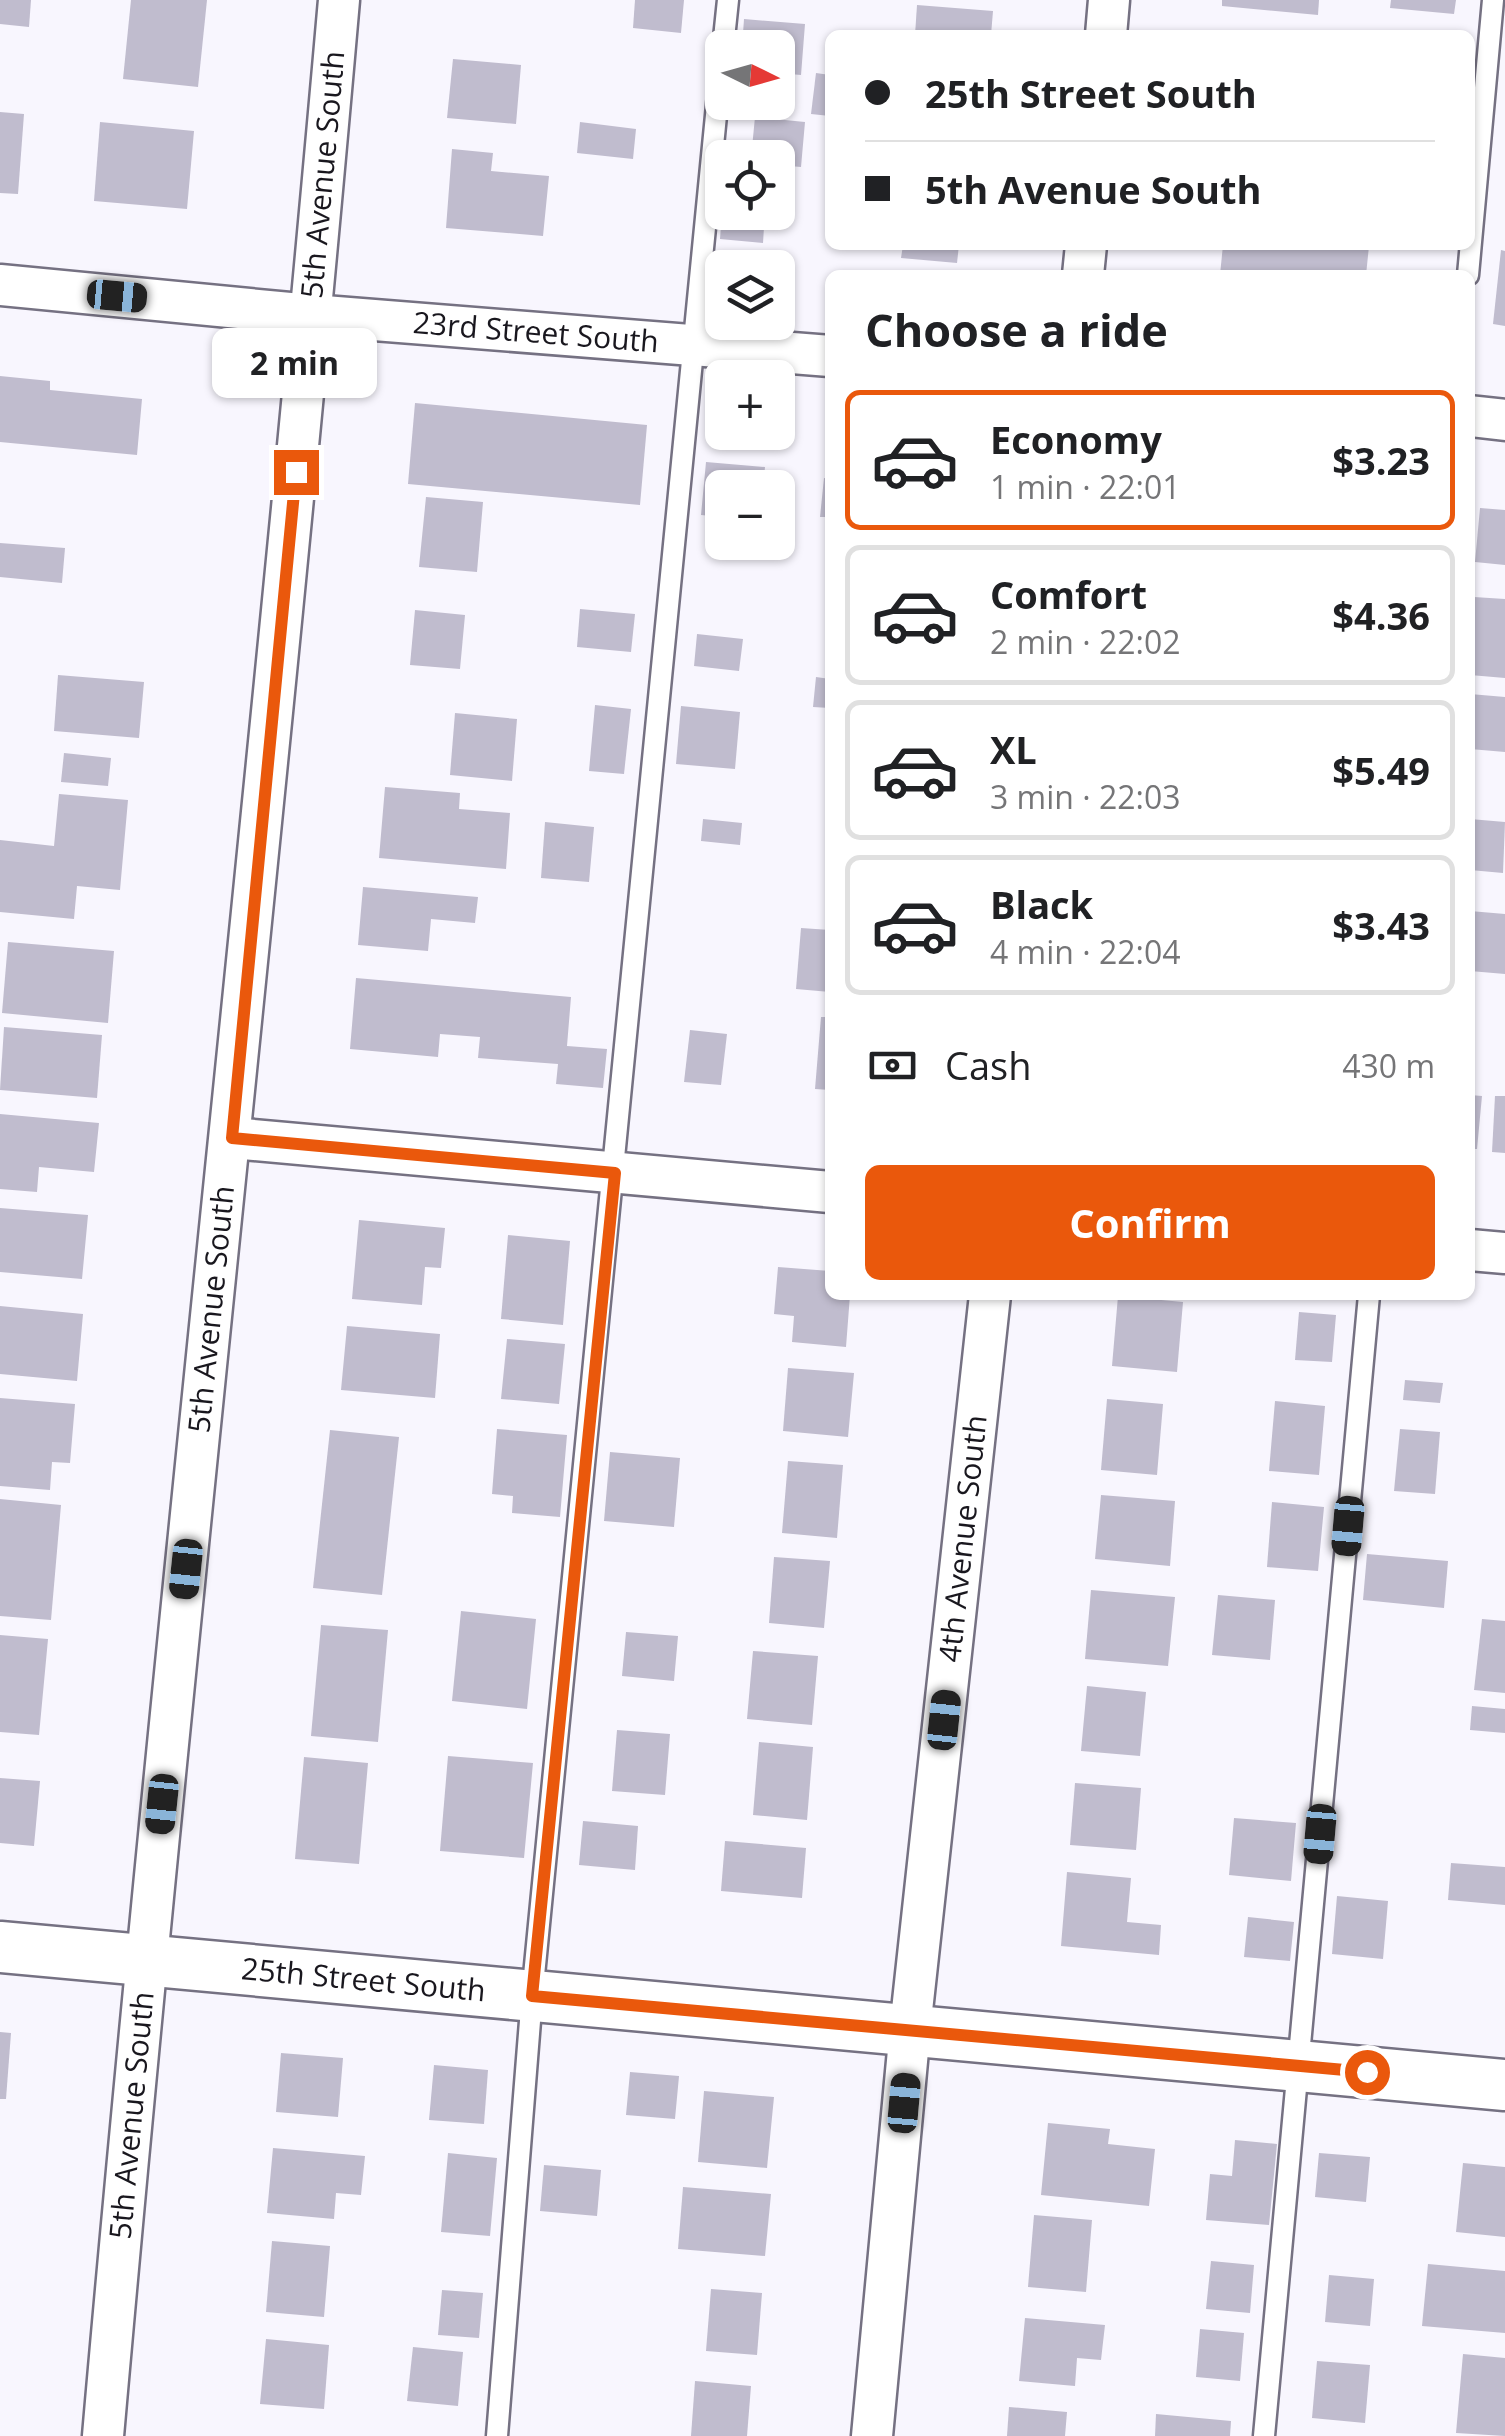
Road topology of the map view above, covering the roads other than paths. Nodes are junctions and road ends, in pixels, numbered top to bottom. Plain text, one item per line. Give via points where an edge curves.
1 (339, 0) edge
2 (728, 0) edge
3 (1109, 0) edge
4 (1493, 0) edge
5 (725, 30) edge
6 (1106, 30) edge
7 (716, 120) edge
8 (1475, 198) edge
9 (0, 284) edge
10 (312, 315) junction
11 (695, 345) junction
12 (825, 356) edge
13 (1475, 417) edge
14 (1505, 420) edge
15 (232, 1138) junction
16 (615, 1173) junction
17 (825, 1192) edge
18 (1475, 1250) edge
19 (1505, 1253) edge
20 (989, 1300) edge
21 (1370, 1300) edge
22 (0, 1947) edge
23 (145, 1962) junction
24 (532, 1996) junction
25 (910, 2029) junction
26 (1298, 2066) junction
27 (1505, 2085) edge
28 (103, 2436) edge
29 (497, 2436) edge
30 (872, 2436) edge
31 (1264, 2436) edge

1 - 10 street, 5th Avenue South
2 - 5 lane
3 - 6 street
4 - 8 lane
7 - 11 lane
9 - 10 street, 23rd Street South
10 - 11 street, 23rd Street South
10 - 15 street, 5th Avenue South
11 - 12 street, 23rd Street South
11 - 16 lane
13 - 14 street
15 - 16 street
15 - 23 street, 5th Avenue South
16 - 17 street
16 - 24 lane
18 - 19 street
20 - 25 street, 4th Avenue South
21 - 26 lane
22 - 23 street, 25th Street South
23 - 24 street, 25th Street South
23 - 28 street, 5th Avenue South
24 - 25 street, 25th Street South
24 - 29 lane
25 - 26 street, 25th Street South
25 - 30 street, 4th Avenue South
26 - 27 street, 25th Street South
26 - 31 lane

